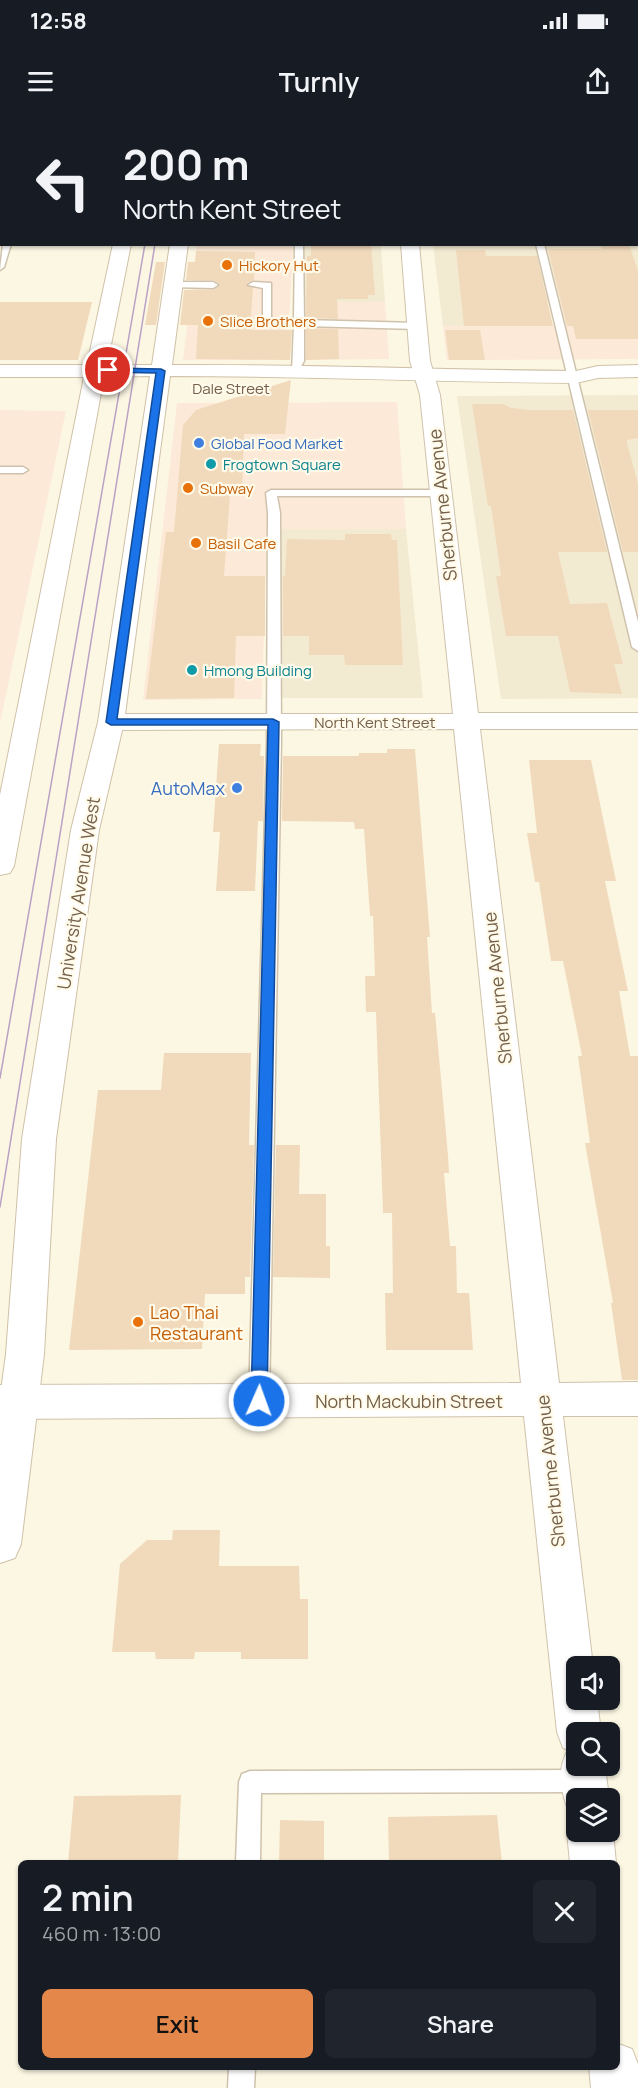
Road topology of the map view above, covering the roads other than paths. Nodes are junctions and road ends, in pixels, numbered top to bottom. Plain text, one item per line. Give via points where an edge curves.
1 (6, 246) edge
2 (122, 246) edge
3 (179, 246) edge
4 (299, 246) edge
5 (410, 246) edge
6 (541, 246) edge
7 (0, 267) edge
8 (174, 285) junction
9 (213, 285) dead end
10 (253, 285) dead end
11 (299, 322) junction
12 (417, 326) junction
13 (295, 370) junction
14 (0, 371) edge
15 (638, 371) edge
16 (425, 376) junction
17 (574, 376) junction
18 (94, 379) junction
19 (159, 380) junction
20 (638, 383) edge
21 (0, 389) edge
22 (0, 470) edge
23 (23, 470) dead end
24 (440, 494) junction
25 (638, 647) edge
26 (638, 721) edge
27 (111, 722) junction
28 (273, 722) junction
29 (467, 722) junction
30 (0, 866) edge
31 (638, 1399) edge
32 (259, 1401) junction
33 (542, 1401) junction
34 (9, 1402) edge
35 (0, 1545) edge
36 (578, 1722) edge
37 (585, 1782) edge
38 (591, 1842) edge
39 (248, 1860) edge
40 (593, 1860) edge
41 (242, 2070) edge
42 (614, 2070) edge
43 (241, 2088) edge
44 (616, 2088) edge

1 - 7 lane
2 - 18 main road
3 - 8 main road, University Avenue West
4 - 11 lane
5 - 12 main road, Sherburne Avenue
6 - 17 lane
8 - 9 lane
8 - 19 main road, University Avenue West
10 - 11 lane via 267,285 266,322
11 - 12 lane
11 - 13 lane via 299,361
12 - 16 main road, Sherburne Avenue
13 - 16 main road, Dale Street
13 - 19 main road, Dale Street
14 - 18 main road, Dale Street
15 - 17 main road, Dale Street
16 - 17 main road, Dale Street
16 - 19 main road, Dale Street via 365,386
16 - 24 main road, Sherburne Avenue
17 - 20 main road, Dale Street via 602,383
17 - 25 lane
18 - 19 main road, Dale Street
18 - 21 main road, Dale Street
18 - 30 main road
19 - 27 main road, University Avenue West
22 - 23 lane
24 - 28 lane via 271,493
24 - 29 main road, Sherburne Avenue
26 - 29 main road, North Kent Street
27 - 28 main road, North Kent Street
27 - 34 main road, University Avenue West via 85,830 39,1138 25,1354
28 - 29 main road, North Kent Street
28 - 32 lane
29 - 33 main road, Sherburne Avenue
31 - 33 main road, North Mackubin Street
32 - 33 main road, North Mackubin Street
32 - 34 main road, North Mackubin Street
33 - 36 main road, Sherburne Avenue
34 - 35 main road, University Avenue West
37 - 39 lane via 250,1782
38 - 40 main road
41 - 43 lane
42 - 44 main road

